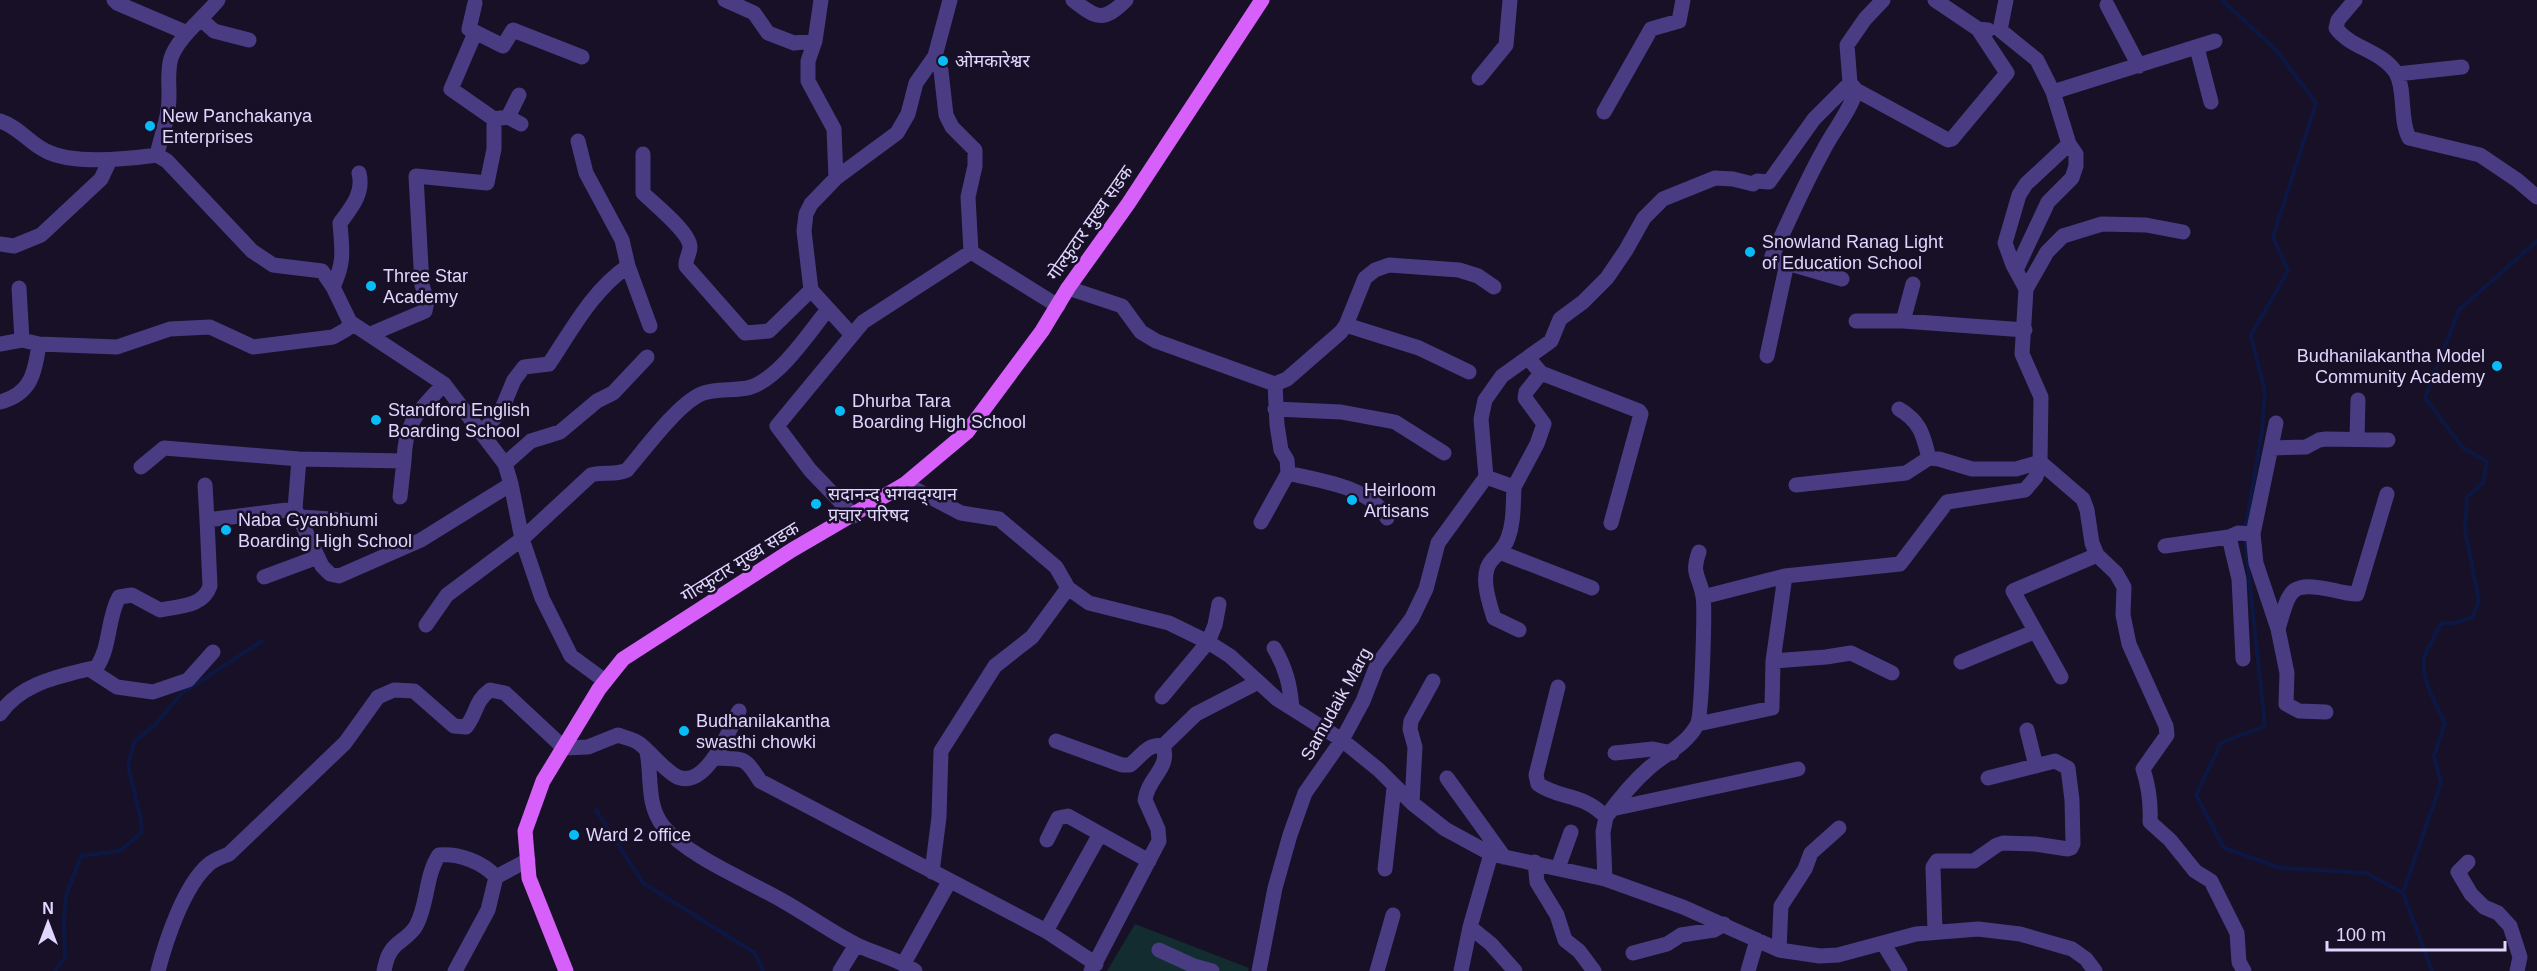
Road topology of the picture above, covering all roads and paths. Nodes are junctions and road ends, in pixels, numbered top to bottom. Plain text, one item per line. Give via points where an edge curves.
1 (114, 0) edge
2 (218, 0) edge
3 (725, 0) edge
4 (820, 0) edge
5 (950, 0) edge
6 (1073, 0) edge
7 (1126, 0) edge
8 (1262, 0) edge
9 (1510, 0) edge
10 (1683, 0) edge
11 (1883, 0) edge
12 (1935, 0) edge
13 (2006, 0) edge
14 (2355, 0) edge
15 (474, 1) edge
16 (2107, 4) dead end
17 (202, 20) junction
18 (1978, 29) junction
19 (2000, 30) junction
20 (187, 33) junction
21 (475, 33) junction
22 (249, 40) dead end
23 (814, 41) junction
24 (2216, 41) dead end
25 (2197, 48) junction
26 (935, 56) junction
27 (582, 57) dead end
28 (2139, 66) junction
29 (2462, 67) dead end
30 (2397, 74) junction
31 (1479, 78) dead end
32 (1853, 86) junction
33 (2053, 92) junction
34 (519, 95) dead end
35 (2211, 102) dead end
36 (1604, 112) dead end
37 (508, 120) junction
38 (0, 121) edge
39 (578, 141) dead end
40 (2069, 144) junction
41 (643, 154) dead end
42 (157, 155) junction
43 (110, 160) junction
44 (359, 173) dead end
45 (836, 178) junction
46 (2537, 197) edge
47 (2183, 232) dead end
48 (0, 244) edge
49 (971, 252) junction
50 (1787, 263) junction
51 (628, 266) junction
52 (2016, 270) junction
53 (1842, 279) dead end
54 (1913, 284) dead end
55 (333, 287) junction
56 (1494, 287) dead end
57 (19, 288) dead end
58 (1068, 288) junction
59 (2026, 289) junction
60 (811, 290) junction
61 (1058, 306) junction
62 (828, 309) junction
63 (1856, 321) dead end
64 (1903, 321) junction
65 (350, 322) junction
66 (1346, 325) junction
67 (650, 326) dead end
68 (2025, 330) junction
69 (371, 334) junction
70 (852, 335) junction
71 (22, 340) junction
72 (0, 344) edge
73 (39, 344) junction
74 (1767, 356) dead end
75 (647, 357) dead end
76 (1529, 359) junction
77 (1469, 372) dead end
78 (1541, 373) junction
79 (444, 384) junction
80 (1275, 384) junction
81 (2358, 400) dead end
82 (0, 402) edge
83 (1275, 409) junction
84 (1899, 409) dead end
85 (2276, 423) dead end
86 (481, 433) junction
87 (2357, 439) junction
88 (2388, 440) dead end
89 (2271, 448) junction
90 (1444, 453) dead end
91 (299, 459) junction
92 (1929, 459) junction
93 (404, 461) junction
94 (2040, 462) junction
95 (505, 464) junction
96 (141, 467) dead end
97 (1288, 473) junction
98 (1486, 477) junction
99 (511, 484) junction
100 (905, 484) junction
101 (205, 485) dead end
102 (1796, 485) dead end
103 (1514, 488) junction
104 (2387, 494) dead end
105 (400, 498) dead end
106 (298, 513) junction
107 (854, 516) junction
108 (1387, 518) dead end
109 (207, 520) junction
110 (347, 520) dead end
111 (1261, 522) dead end
112 (1611, 523) dead end
113 (2242, 534) junction
114 (522, 539) junction
115 (2165, 546) dead end
116 (1699, 552) dead end
117 (1502, 553) junction
118 (2097, 555) junction
119 (318, 557) junction
120 (1785, 576) junction
121 (264, 577) dead end
122 (1068, 588) junction
123 (1592, 588) dead end
124 (1703, 597) junction
125 (1219, 604) dead end
126 (426, 625) dead end
127 (2278, 629) junction
128 (1519, 630) dead end
129 (2034, 632) junction
130 (1208, 642) junction
131 (1274, 648) dead end
132 (213, 652) dead end
133 (2243, 659) dead end
134 (1773, 661) junction
135 (1961, 662) dead end
136 (88, 669) junction
137 (1892, 673) dead end
138 (2061, 677) dead end
139 (605, 681) junction
140 (1432, 681) dead end
141 (1258, 682) junction
142 (1557, 687) dead end
143 (1162, 697) dead end
144 (1292, 708) junction
145 (739, 711) dead end
146 (2326, 712) dead end
147 (0, 714) edge
148 (1698, 724) junction
149 (2027, 730) dead end
150 (1342, 740) junction
151 (1056, 741) dead end
152 (1163, 746) junction
153 (564, 748) junction
154 (647, 752) junction
155 (1615, 753) dead end
156 (1672, 753) junction
157 (715, 758) junction
158 (2036, 766) junction
159 (1798, 769) dead end
160 (1447, 778) dead end
161 (1988, 778) dead end
162 (1394, 788) junction
163 (1412, 803) junction
164 (1609, 813) junction
165 (1839, 828) dead end
166 (1571, 832) dead end
167 (1100, 834) junction
168 (1047, 840) dead end
169 (1497, 855) junction
170 (528, 860) junction
171 (1149, 861) junction
172 (1535, 862) junction
173 (2468, 862) dead end
174 (1384, 868) dead end
175 (1558, 868) junction
176 (932, 872) junction
177 (496, 877) junction
178 (1605, 879) junction
179 (949, 882) junction
180 (1393, 915) dead end
181 (1724, 924) junction
182 (1470, 927) junction
183 (1046, 931) junction
184 (1935, 931) junction
185 (1757, 940) junction
186 (1883, 943) junction
187 (856, 945) junction
188 (1159, 950) dead end
189 (1779, 950) junction
190 (1633, 953) dead end
191 (909, 967) edge
192 (1094, 968) edge
193 (1262, 970) edge
194 (158, 971) edge
195 (384, 971) edge
196 (455, 971) edge
197 (566, 971) edge
198 (840, 971) edge
199 (1212, 971) edge
200 (1377, 971) edge
201 (1461, 971) edge
202 (1515, 971) edge
203 (1594, 971) edge
204 (1748, 971) edge
205 (1900, 971) edge
206 (2095, 971) edge
207 (2244, 971) edge
208 (2517, 971) edge

1 - 20 street
2 - 17 street
3 - 23 street via 754,13 768,33 794,43
4 - 23 street
5 - 26 street
6 - 7 street via 1101,17
8 - 58 main road, गोल्फुटार मुख्य सडक
9 - 31 street via 1506,45
10 - 36 street via 1679,21 1651,29
11 - 32 street via 1847,45
12 - 18 street
13 - 19 street
14 - 30 street via 2336,28
15 - 21 street via 469,29
16 - 28 street
17 - 20 street
17 - 22 street via 214,31
18 - 19 street
18 - 32 street via 2007,73 1952,139
19 - 33 street via 2037,60
20 - 42 street via 171,58 168,110
21 - 27 street via 503,46 513,30
21 - 37 street via 451,89
23 - 45 street via 808,81 834,129
24 - 25 street
25 - 28 street
25 - 35 street
26 - 45 street via 916,82 908,114 897,133
26 - 49 street via 941,71 946,115 952,127 975,150 968,197
28 - 33 street
29 - 30 street
30 - 46 street via 2404,128 2409,138 2481,155
32 - 50 street via 1854,102 1822,152 1772,256
32 - 76 street via 1814,119 1769,182 1753,184 1715,178 1663,199 1644,218 1607,278 1560,319 1551,341
33 - 40 street
34 - 37 street
37 - 69 street via 495,149 487,183 416,176 425,310
38 - 43 street via 13,125 47,152
39 - 51 street via 586,173 622,240
40 - 52 street via 2076,154 2072,178 2048,202
40 - 52 street via 2019,195 2005,243
41 - 60 street via 643,193 688,238 686,266 745,333 769,331
42 - 43 street
42 - 55 street via 252,251 273,265 322,271
43 - 48 street via 101,179 40,235 14,246
44 - 55 street via 362,184 355,204 340,223 342,269
45 - 60 street via 806,214 804,231
47 - 59 street via 2146,225 2102,224 2063,236 2047,252
49 - 61 street
49 - 70 street via 863,322
50 - 53 street
50 - 74 street
51 - 67 street
51 - 86 street via 611,278 583,311 549,364 524,368 514,380 501,411
52 - 59 street
54 - 64 street
55 - 65 street
56 - 66 street via 1459,270 1389,265 1365,278
57 - 71 street
58 - 61 main road, गोल्फुटार मुख्य सडक
58 - 80 street via 1122,306 1141,332 1156,341
59 - 68 street
60 - 62 street
61 - 100 main road, गोल्फुटार मुख्य सडक via 967,432
62 - 70 street
62 - 114 street via 797,350 766,378 750,387 701,394 684,406 627,470 591,475
63 - 64 street
64 - 68 street
65 - 69 street
65 - 73 street via 347,329 333,336 253,346 210,327 186,326 117,347
66 - 77 street via 1419,348
66 - 80 street via 1287,379
68 - 94 street via 2022,354 2043,408
69 - 79 street
70 - 107 street via 777,426 810,470
71 - 72 street
71 - 73 street
73 - 82 street via 35,375 14,398
75 - 95 street via 613,393 597,401 560,432 531,441
76 - 78 street
76 - 98 street via 1502,376 1485,400 1481,419
78 - 103 street via 1526,392 1526,398 1544,424
78 - 112 street via 1641,414
79 - 86 street
79 - 93 street via 412,418
80 - 83 street
81 - 87 street
83 - 90 street via 1341,412 1395,422
83 - 97 street
84 - 92 street via 1913,417 1923,433
85 - 89 street
86 - 95 street
87 - 88 street
87 - 89 street
89 - 113 street
91 - 93 street
91 - 96 street via 164,448
91 - 106 street
92 - 94 street via 1972,469 2016,469
92 - 102 street via 1906,473
93 - 105 street
94 - 118 street via 2083,499
94 - 120 street via 2036,477 2025,490 1947,502 1900,564
95 - 99 street
97 - 108 street via 1354,490
97 - 111 street
98 - 103 street
98 - 150 street, Samudaik Marg via 1438,543 1426,589 1412,618 1377,665
99 - 114 street
99 - 119 street via 421,540 339,576 330,574
100 - 107 main road, गोल्फुटार मुख्य सडक
100 - 122 street via 961,513 999,519 1056,567
101 - 109 street
103 - 117 street via 1513,522
104 - 127 street via 2357,594 2307,585 2296,589 2287,601
106 - 109 street
106 - 110 street
106 - 119 street
107 - 139 main road, गोल्फुटार मुख्य सडक via 792,550 623,659
109 - 136 street via 210,586 206,596 198,602 160,610 132,596 119,597 113,609 106,653 97,667
113 - 115 street
113 - 127 street
113 - 133 street via 2239,579
114 - 126 street via 447,595
114 - 139 street via 542,598 571,656
116 - 124 street via 1694,568
117 - 123 street
117 - 128 street via 1491,561 1486,573 1488,599 1494,618
118 - 129 street via 2016,588 2014,594
118 - 207 street via 2124,587 2123,615 2129,644 2166,726 2167,735 2143,769 2150,822 2195,871 2211,881 2237,933 2239,962
119 - 121 street
120 - 124 street
120 - 134 street
122 - 130 street via 1089,603 1169,623
122 - 176 street via 1032,637 994,666 941,751
124 - 148 street
125 - 130 street
127 - 146 street via 2287,673 2286,704 2299,711
129 - 135 street
129 - 138 street
130 - 141 street
130 - 143 street
131 - 144 street via 1284,665
132 - 136 street via 188,680 153,692 117,687
134 - 137 street via 1851,653
134 - 148 street via 1772,708
136 - 147 street via 45,680 8,702
139 - 153 main road, गोल्फुटार मुख्य सडक
140 - 163 street via 1411,721 1415,747
141 - 144 street
141 - 152 street via 1196,714
142 - 164 street via 1536,775 1538,784
144 - 150 street
145 - 157 street
148 - 156 street
149 - 158 street
150 - 162 street via 1379,770
150 - 193 street, Samudaik Marg via 1305,793 1293,825 1275,888
151 - 152 street via 1122,765 1130,765 1148,748
152 - 171 street via 1166,762 1149,782 1144,800 1158,829 1159,841
153 - 154 street via 588,747 618,735 638,742
153 - 170 main road, गोल्फुटार मुख्य सडक via 543,782 525,831
153 - 194 street via 505,693 490,690 479,699 475,716 466,727 454,726 414,691 394,690 378,697 345,743 229,854 208,864 185,896
154 - 157 street via 676,777 700,774
154 - 187 street via 651,801 663,826 704,858
155 - 156 street via 1653,749
156 - 164 street via 1651,766
157 - 176 street via 750,763 760,781
158 - 161 street
158 - 184 street via 2055,761 2068,768 2071,848 2003,843 1974,861 1937,861
159 - 164 street
160 - 169 street
162 - 163 street
162 - 174 street
163 - 169 street via 1445,829
164 - 178 street via 1603,832
165 - 189 street via 1811,853 1781,906
166 - 175 street
167 - 168 street via 1074,818 1063,816 1058,818
167 - 171 street
167 - 183 street
169 - 172 street
169 - 182 street
170 - 177 street
170 - 197 main road, गोल्फुटार मुख्य सडक via 529,878
171 - 192 street
172 - 175 street
172 - 203 street via 1537,882 1557,915 1565,940
173 - 208 street via 2458,872 2471,894 2510,926 2520,957
175 - 178 street
176 - 179 street
177 - 195 street via 487,867 439,855 433,864 417,925 388,954
177 - 196 street via 488,909
178 - 181 street
179 - 183 street
179 - 191 street
180 - 200 street
181 - 185 street
181 - 190 street
182 - 201 street
182 - 202 street
183 - 192 street
184 - 186 street
184 - 206 street via 1978,929 2045,939 2072,949
185 - 189 street
185 - 204 street
186 - 189 street via 1838,955
186 - 205 street
187 - 191 street
187 - 198 street
188 - 199 street

